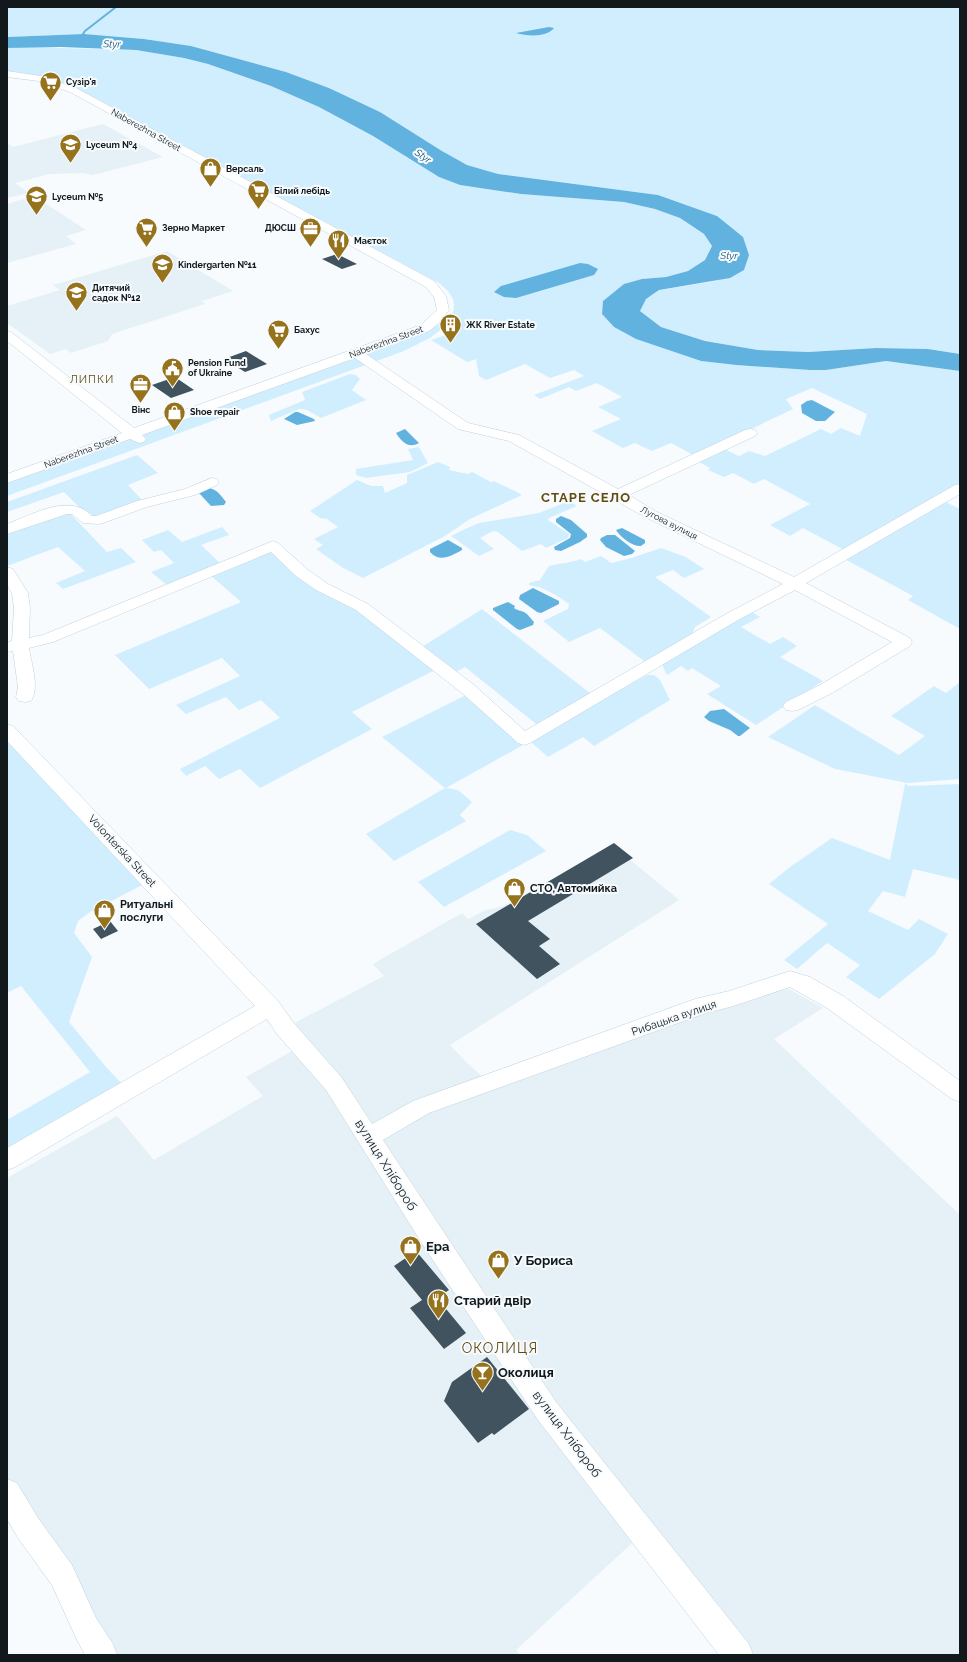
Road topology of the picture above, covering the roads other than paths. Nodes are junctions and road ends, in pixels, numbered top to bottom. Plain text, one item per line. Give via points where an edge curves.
1 (7, 74) edge
2 (7, 335) edge
3 (356, 353) junction
4 (750, 433) dead end
5 (132, 434) junction
6 (150, 435) dead end
7 (7, 478) edge
8 (212, 482) dead end
9 (960, 488) edge
10 (618, 494) junction
11 (7, 529) edge
12 (7, 572) edge
13 (794, 583) junction
14 (13, 646) edge
15 (25, 697) dead end
16 (792, 706) dead end
17 (7, 730) edge
18 (270, 1007) junction
19 (960, 1093) edge
20 (369, 1137) junction
21 (7, 1160) edge
22 (7, 1493) edge
23 (102, 1655) edge
24 (738, 1655) edge

1 - 3 street, Naberezhna Street via 38,78 73,90 430,284 440,296 443,310 425,328
2 - 5 street
3 - 5 street, Naberezhna Street
3 - 10 street, Лугова вулиця via 463,426 514,438
4 - 10 street
5 - 6 street via 139,439
5 - 7 street, Naberezhna Street
8 - 11 street via 190,492 142,504 98,520 88,520 72,509
9 - 13 street
10 - 13 street, Лугова вулиця via 650,514
12 - 14 street via 20,593 22,608
13 - 14 street via 524,739 468,689 362,607 322,587 302,573 273,546 47,639
13 - 16 street, Лугова вулиця via 904,642 826,689
14 - 15 street via 27,687
17 - 18 street, Volonterska Street
18 - 20 street, вулиця Хлібороб via 334,1084
18 - 21 street
19 - 20 street, Рибацька вулиця via 835,1002 803,983 790,979 703,1006 421,1107
20 - 24 street, вулиця Хлібороб via 547,1411
22 - 23 street via 28,1528 62,1575 86,1628

